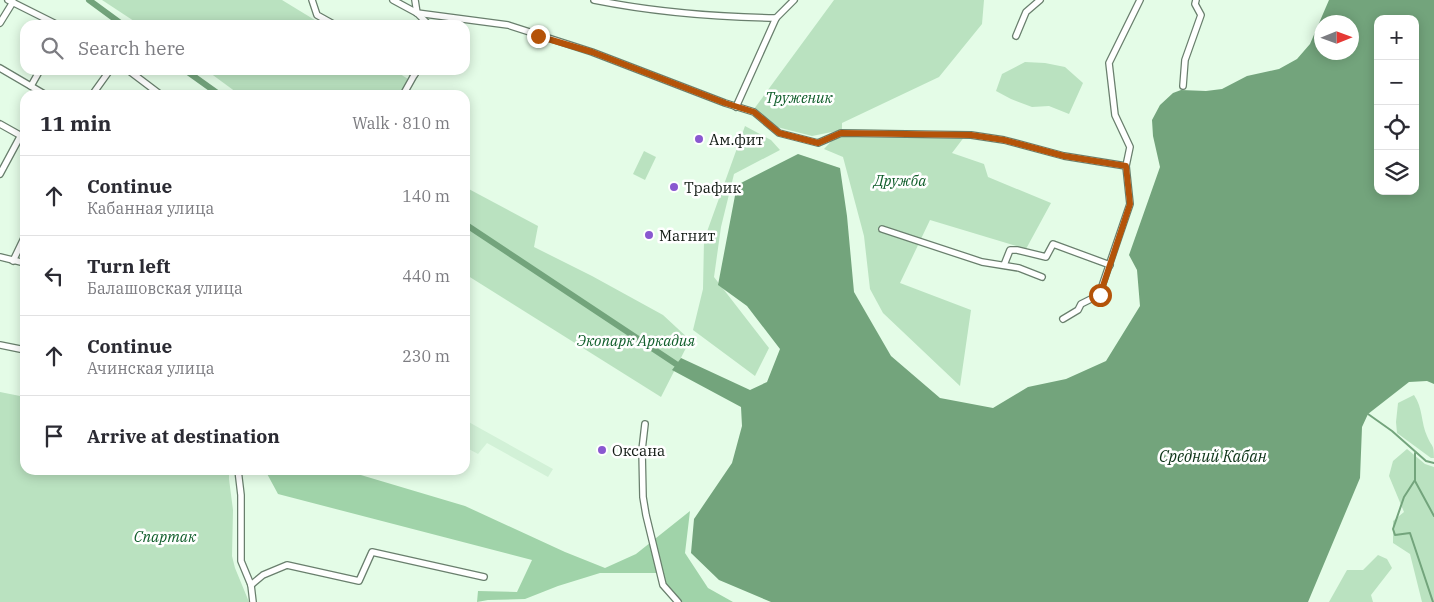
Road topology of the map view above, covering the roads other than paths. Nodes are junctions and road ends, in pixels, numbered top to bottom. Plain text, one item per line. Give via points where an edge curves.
1 (312, 0) edge
2 (393, 0) edge
3 (415, 0) edge
4 (594, 0) edge
5 (794, 0) edge
6 (1040, 0) edge
7 (1140, 0) edge
8 (1196, 0) edge
9 (11, 1) edge
10 (417, 13) junction
11 (776, 18) junction
12 (48, 20) edge
13 (326, 20) edge
14 (424, 20) edge
15 (0, 23) edge
16 (1016, 36) dead end
17 (0, 68) edge
18 (37, 75) edge
19 (106, 75) edge
20 (135, 75) edge
21 (414, 75) edge
22 (31, 86) junction
23 (1183, 86) dead end
24 (38, 90) edge
25 (96, 90) edge
26 (154, 90) edge
27 (406, 90) edge
28 (736, 107) junction
29 (0, 124) edge
30 (20, 135) edge
31 (20, 142) edge
32 (1126, 166) junction
33 (0, 174) edge
34 (882, 229) dead end
35 (20, 247) edge
36 (0, 257) edge
37 (14, 260) junction
38 (20, 262) edge
39 (1004, 265) junction
40 (1110, 265) junction
41 (1042, 277) dead end
42 (1063, 319) dead end
43 (0, 346) edge
44 (20, 349) edge
45 (645, 424) dead end
46 (239, 475) edge
47 (484, 577) dead end
48 (250, 584) junction
49 (253, 602) edge
50 (678, 602) edge

1 - 13 street via 317,15
2 - 10 street
3 - 10 street
4 - 11 street via 666,11
5 - 11 street
6 - 16 street via 1026,12
7 - 32 street via 1109,63 1115,115 1130,147
8 - 23 street via 1201,14 1186,60
9 - 12 street
9 - 15 street
10 - 14 street
10 - 28 street via 512,26 592,52
11 - 28 street
17 - 22 street
18 - 22 street
19 - 25 street
20 - 26 street
21 - 27 street
22 - 24 street
28 - 32 street via 754,112 779,133 818,143 841,133 971,135
29 - 30 street
31 - 33 street
32 - 40 street via 1130,204
34 - 39 street via 982,262
35 - 37 street
36 - 37 street
37 - 38 street
39 - 40 street via 1010,250 1046,257 1053,244
39 - 41 street
40 - 42 street via 1103,294 1081,304 1078,310
43 - 44 street
45 - 50 street via 642,450 646,515 663,585
46 - 48 street via 241,562
47 - 48 street via 372,552 359,581 287,565 263,574
48 - 49 street

